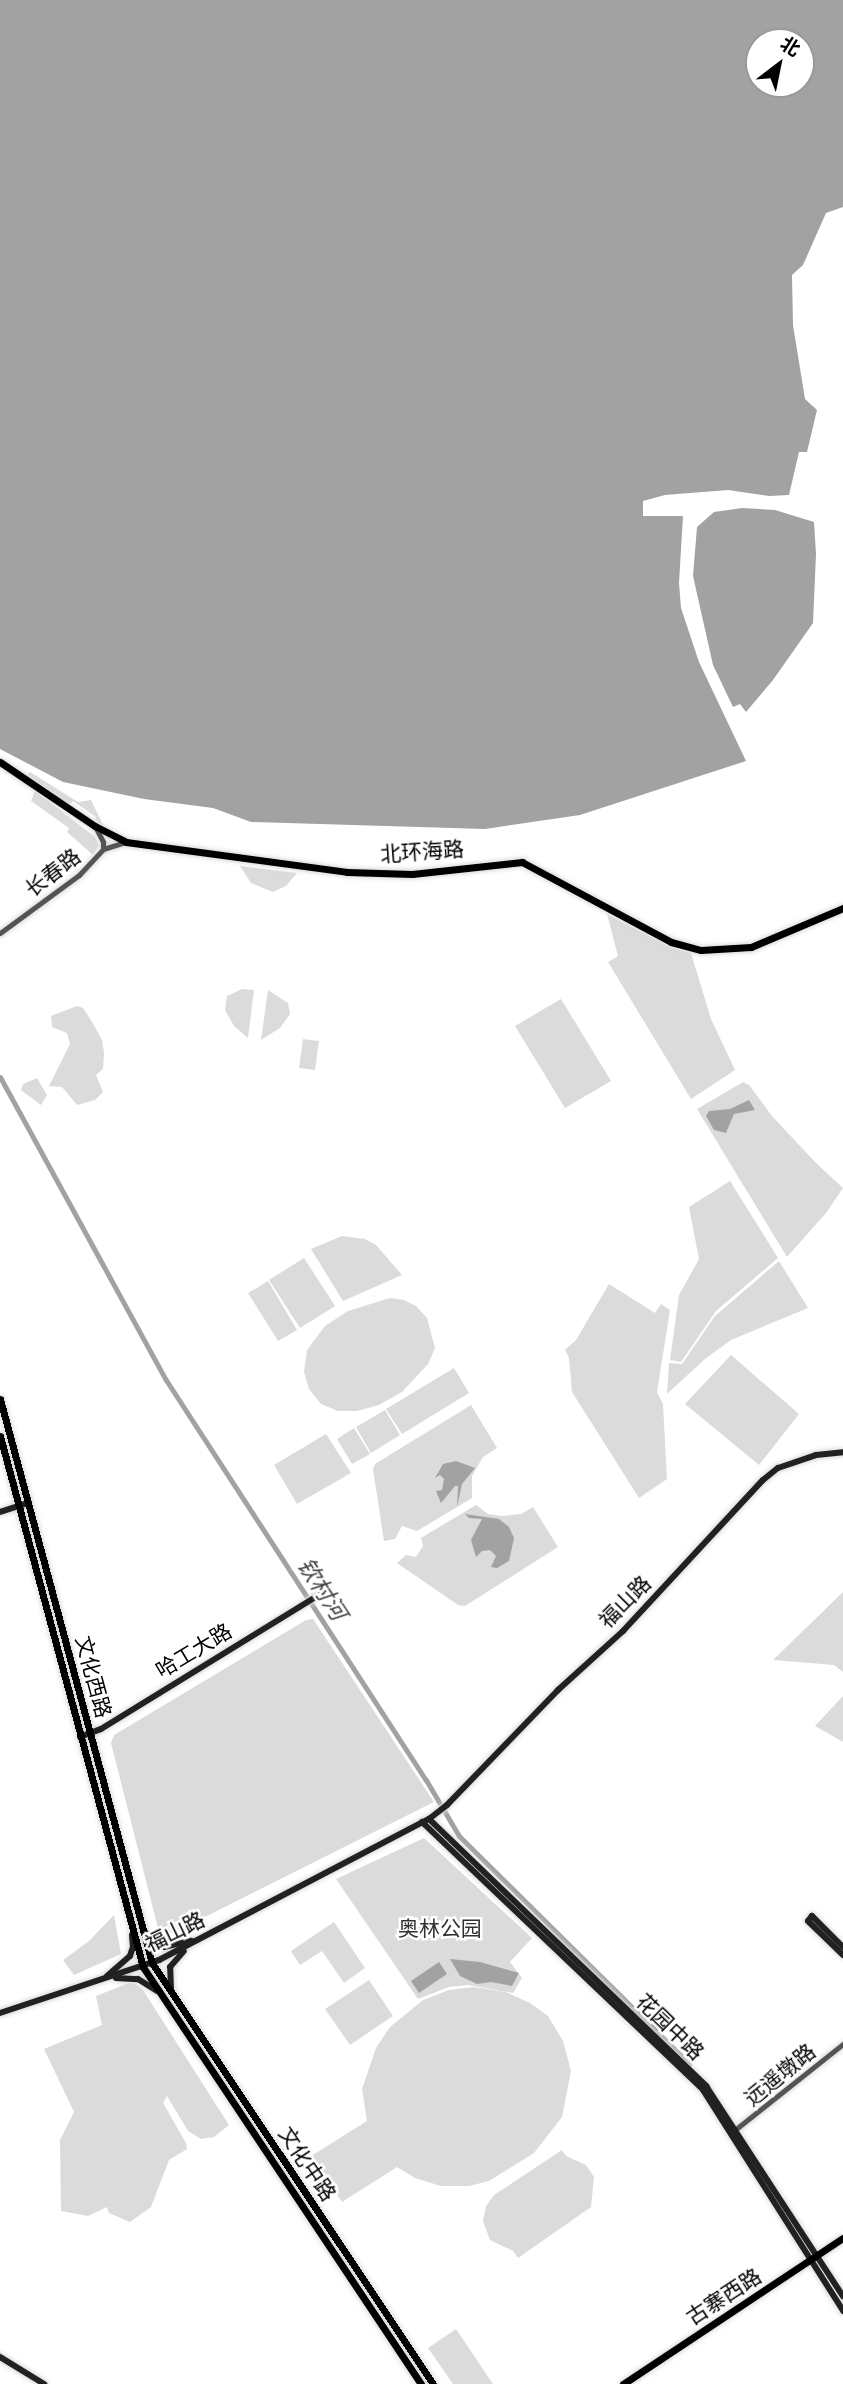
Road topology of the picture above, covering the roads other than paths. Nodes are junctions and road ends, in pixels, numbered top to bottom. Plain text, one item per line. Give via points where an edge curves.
1 (0, 762) edge
2 (95, 826) junction
3 (126, 842) junction
4 (103, 849) junction
5 (843, 908) edge
6 (0, 933) edge
7 (0, 1399) edge
8 (0, 1436) edge
9 (843, 1452) edge
10 (28, 1503) junction
11 (19, 1506) junction
12 (0, 1512) edge
13 (324, 1592) dead end
14 (90, 1734) junction
15 (80, 1737) junction
16 (426, 1820) junction
17 (140, 1926) junction
18 (131, 1930) junction
19 (200, 1940) junction
20 (843, 1947) edge
21 (843, 1955) edge
22 (152, 1963) junction
23 (143, 1967) junction
24 (103, 1979) junction
25 (171, 1990) junction
26 (158, 1992) junction
27 (0, 2013) edge
28 (843, 2044) edge
29 (736, 2129) junction
30 (843, 2238) edge
31 (815, 2259) junction
32 (843, 2296) edge
33 (843, 2311) edge
34 (0, 2357) edge
35 (44, 2384) edge
36 (421, 2384) edge
37 (433, 2384) edge
38 (623, 2384) edge

1 - 2 main road, 北环海路
2 - 3 main road, 北环海路
2 - 4 street
3 - 4 street, 长春路
3 - 5 main road, 北环海路 via 348,872 412,874 522,862 671,942 701,950 751,947
4 - 6 street, 长春路 via 79,876
7 - 10 main road, 文化西路
8 - 11 main road, 文化西路
9 - 16 main road, 福山路 via 816,1455 779,1468 763,1480 622,1631 447,1805
10 - 11 main road
10 - 14 main road, 文化西路
11 - 12 main road
11 - 15 main road, 文化西路
13 - 14 main road, 哈工大路
14 - 15 main road, 哈工大路
14 - 17 main road, 文化西路
15 - 18 main road, 文化西路
16 - 19 main road, 福山路
16 - 29 main road, 花园中路 via 706,2086
16 - 31 main road via 703,2090
17 - 19 main road via 164,1947
17 - 22 main road, 文化西路
18 - 23 main road, 文化西路
18 - 24 main road via 130,1956
19 - 22 main road, 福山路
19 - 25 main road via 176,1958 169,1973
20 - 21 main road via 812,1916 808,1922
22 - 23 main road, 福山路
22 - 25 main road, 文化中路
23 - 24 main road, 福山路
23 - 26 main road, 文化中路
24 - 26 main road via 131,1976
24 - 27 main road, 福山路
25 - 37 main road, 文化中路
26 - 36 main road, 文化中路
28 - 29 street, 远遥墩路
29 - 31 main road, 花园中路
30 - 31 main road, 古寨西路
31 - 32 main road, 花园中路
31 - 33 main road
31 - 38 main road, 古寨西路
34 - 35 main road

